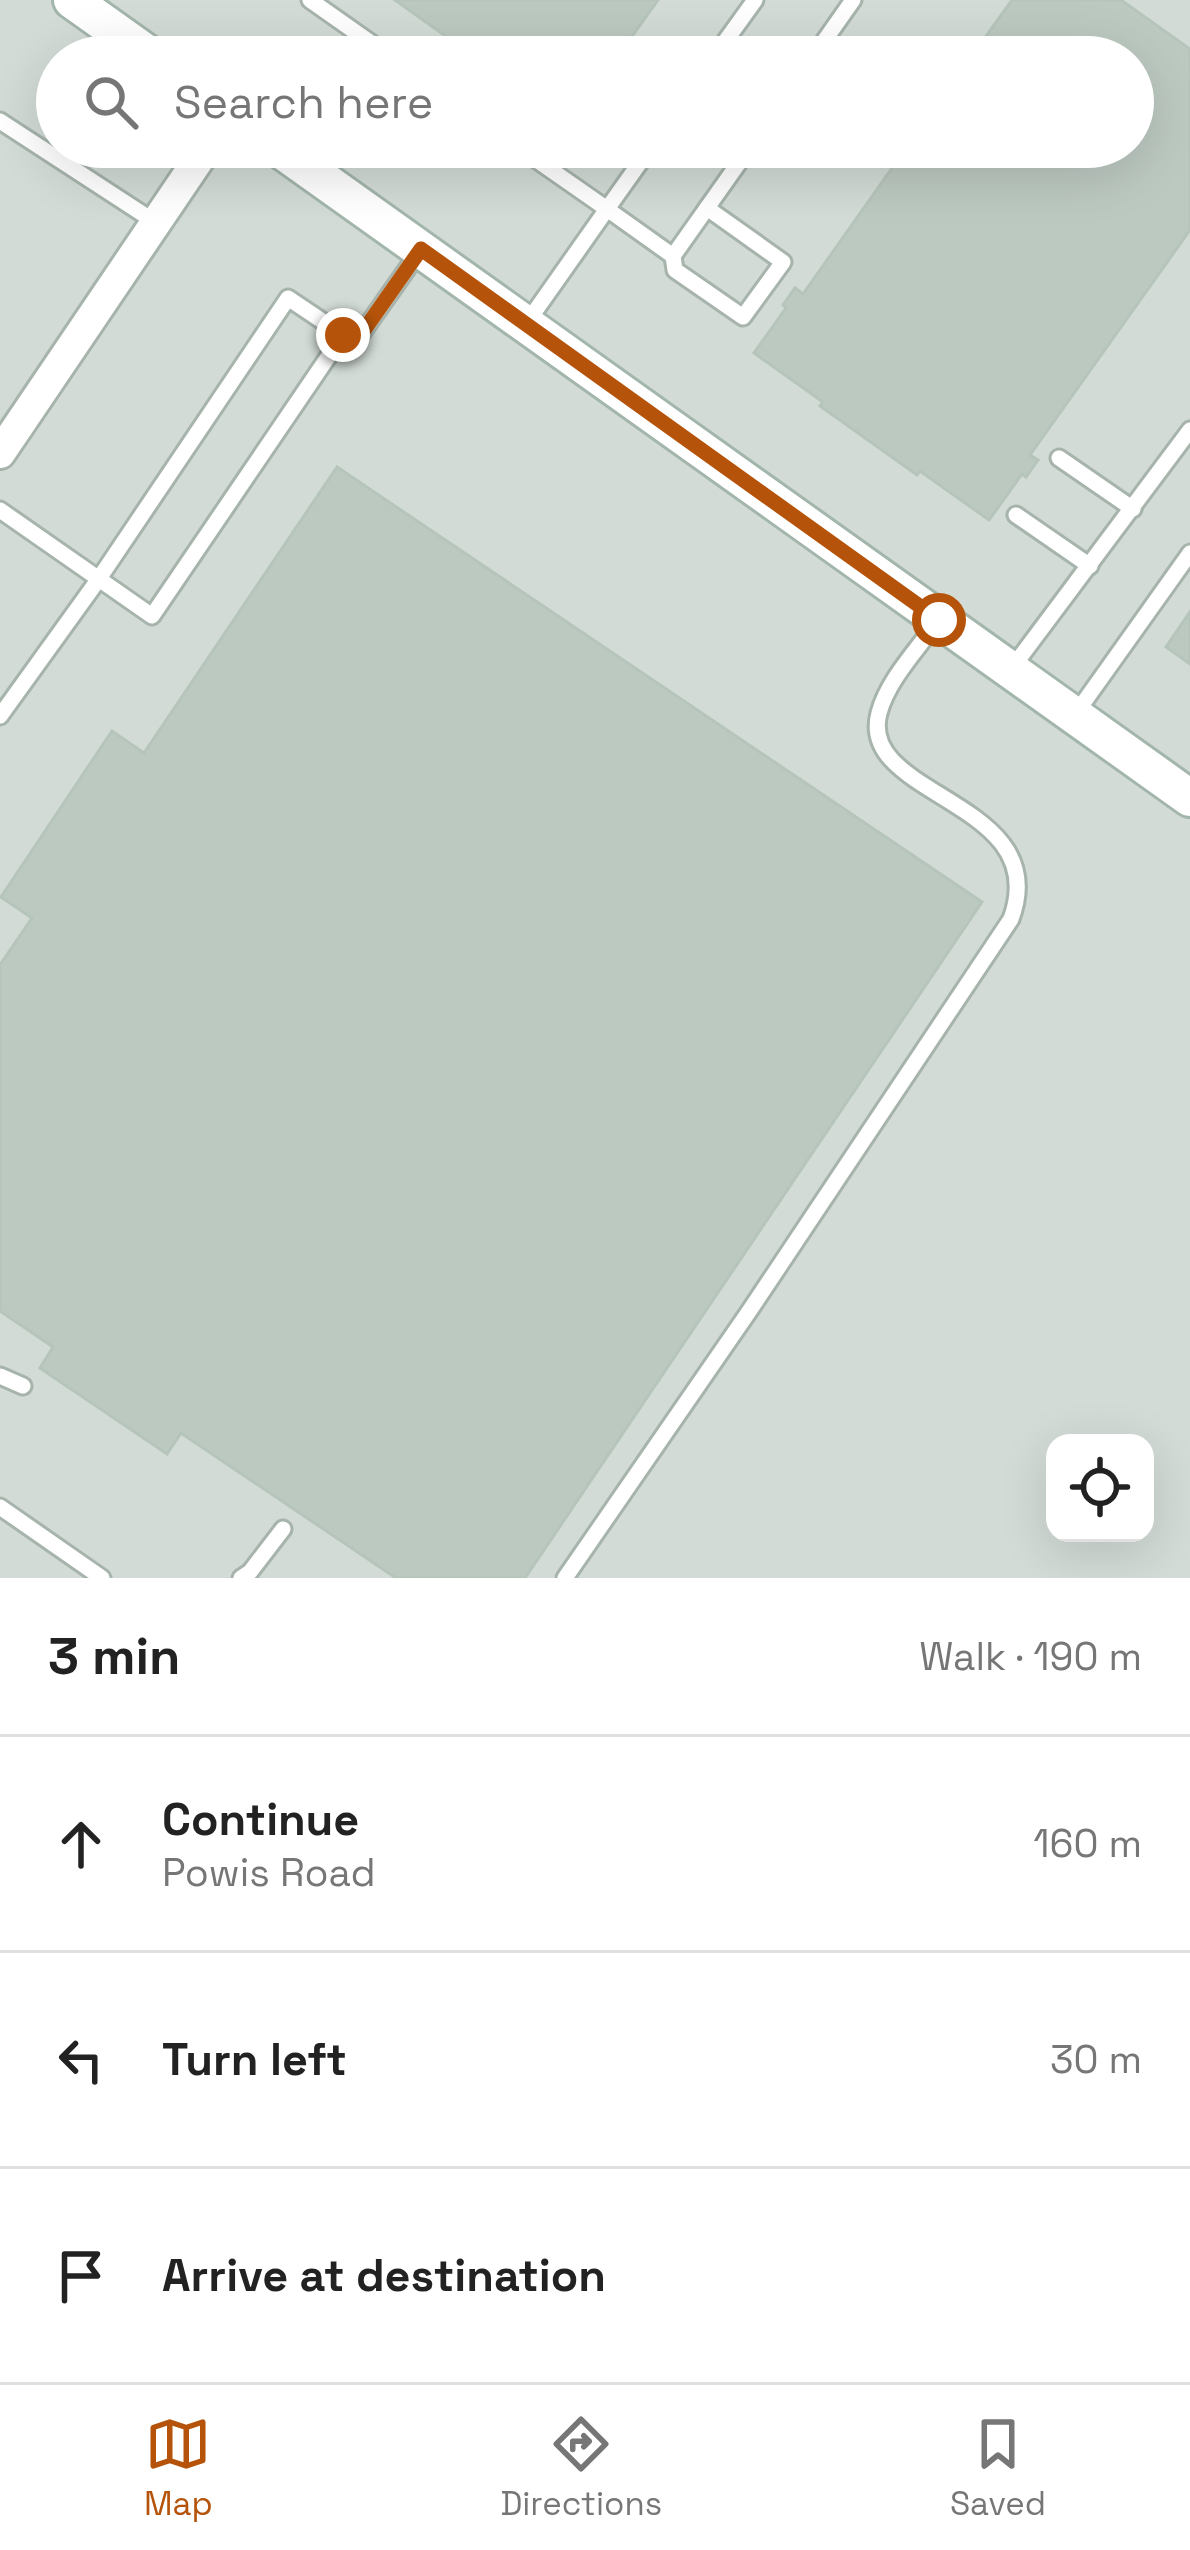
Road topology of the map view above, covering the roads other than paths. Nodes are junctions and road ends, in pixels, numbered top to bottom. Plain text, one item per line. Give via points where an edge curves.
1 (72, 0) edge
2 (310, 0) edge
3 (754, 0) edge
4 (854, 0) edge
5 (123, 36) edge
6 (361, 36) edge
7 (729, 36) edge
8 (828, 36) edge
9 (0, 122) edge
10 (36, 145) edge
11 (71, 168) edge
12 (193, 168) edge
13 (319, 168) edge
14 (548, 168) edge
15 (636, 168) edge
16 (735, 168) edge
17 (707, 208) junction
18 (607, 209) junction
19 (155, 223) junction
20 (421, 249) junction
21 (673, 256) junction
22 (526, 324) junction
23 (343, 335) junction
24 (1190, 430) edge
25 (0, 453) edge
26 (1059, 458) dead end
27 (1133, 509) junction
28 (0, 510) edge
29 (1016, 515) dead end
30 (1190, 553) edge
31 (1090, 566) junction
32 (98, 580) junction
33 (939, 620) junction
34 (1010, 670) junction
35 (0, 716) edge
36 (1074, 716) junction
37 (1190, 798) edge
38 (0, 1376) edge
39 (22, 1386) dead end
40 (0, 1507) edge
41 (283, 1529) dead end
42 (102, 1578) edge
43 (241, 1578) edge
44 (565, 1578) edge

1 - 5 street
2 - 6 lane
3 - 7 lane
4 - 8 lane
9 - 10 lane
11 - 19 lane
12 - 19 street
13 - 20 street
14 - 18 lane
15 - 18 lane
16 - 17 lane
17 - 21 lane
17 - 21 lane via 784,262 743,317 675,270
18 - 21 lane
18 - 22 lane
19 - 25 street
20 - 22 street
20 - 23 lane via 355,343
22 - 33 street
23 - 32 lane via 152,616
23 - 32 lane via 288,298
24 - 27 lane
26 - 27 lane
27 - 31 lane
28 - 32 lane
29 - 31 lane
30 - 36 lane
31 - 34 lane
32 - 35 lane
33 - 34 street
33 - 44 lane via 886,696 876,731 903,770 982,822 1007,849 1019,886 1011,919
34 - 36 street
36 - 37 street
38 - 39 lane
40 - 42 lane
41 - 43 lane

